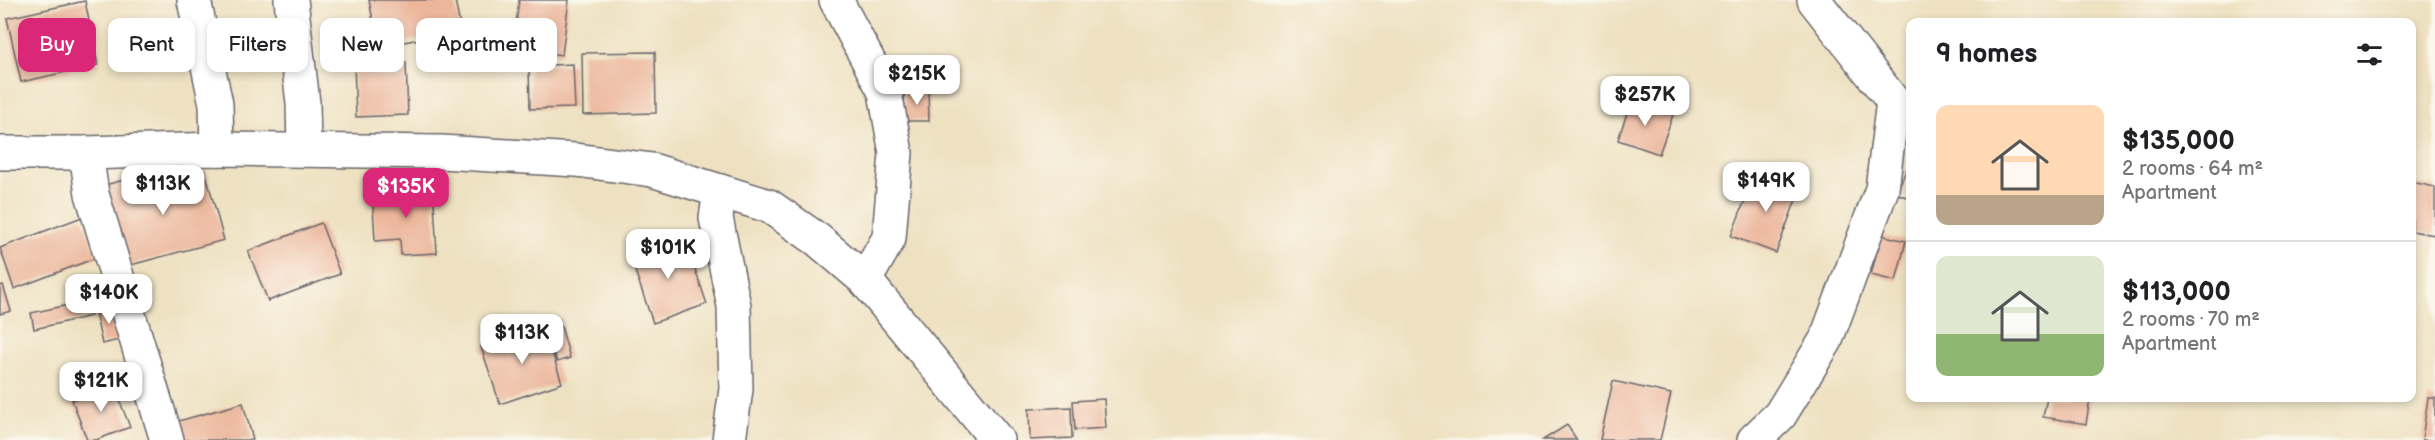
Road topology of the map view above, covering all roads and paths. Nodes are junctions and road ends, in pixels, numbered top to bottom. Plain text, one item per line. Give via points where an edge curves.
1 (194, 0) edge
2 (291, 0) edge
3 (836, 0) edge
4 (1814, 0) edge
5 (217, 149) junction
6 (304, 150) junction
7 (0, 153) edge
8 (86, 153) junction
9 (720, 191) junction
10 (865, 280) junction
11 (167, 440) edge
12 (729, 440) edge
13 (997, 440) edge
14 (1755, 440) edge

1 - 5 street via 216,104
2 - 6 street via 303,103
3 - 10 street via 885,92 896,153 889,238
4 - 14 street via 1893,101 1882,189 1826,340 1780,416
5 - 6 street
5 - 8 street
6 - 9 street via 441,152 576,160 652,170
7 - 8 street
8 - 11 street via 92,194
9 - 10 street via 769,206
9 - 12 street via 716,218 734,306 736,389
10 - 13 street

